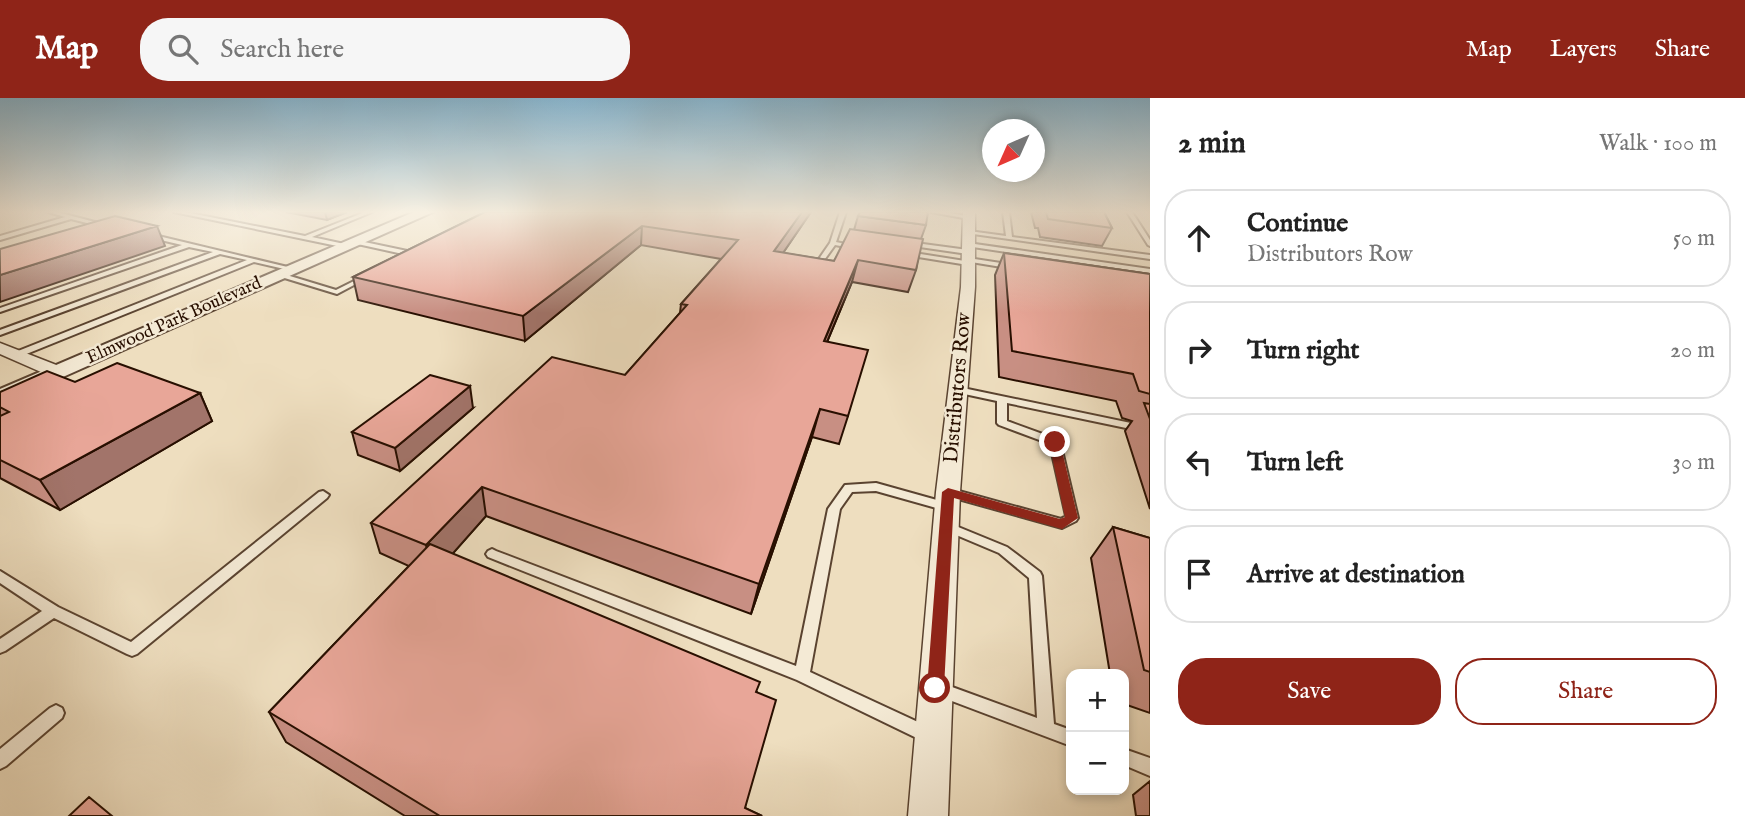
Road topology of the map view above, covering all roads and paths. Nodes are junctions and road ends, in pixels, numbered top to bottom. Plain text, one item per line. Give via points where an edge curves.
1 (188, 246) edge
2 (191, 246) edge
3 (348, 246) edge
4 (360, 246) edge
5 (831, 246) edge
6 (850, 246) edge
7 (939, 246) edge
8 (968, 246) edge
9 (978, 246) edge
10 (1000, 246) edge
11 (1065, 246) edge
12 (860, 247) edge
13 (424, 248) edge
14 (220, 252) junction
15 (900, 253) edge
16 (412, 254) junction
17 (1150, 257) edge
18 (253, 260) junction
19 (399, 260) edge
20 (1020, 268) edge
21 (813, 271) edge
22 (1150, 271) edge
23 (287, 272) junction
24 (374, 273) edge
25 (0, 310) edge
26 (0, 333) edge
27 (8, 351) edge
28 (57, 372) junction
29 (958, 390) junction
30 (0, 398) edge
31 (1002, 398) junction
32 (1150, 430) edge
33 (323, 495) dead end
34 (947, 509) junction
35 (492, 554) dead end
36 (0, 576) edge
37 (53, 611) junction
38 (0, 647) edge
39 (802, 675) junction
40 (935, 688) junction
41 (56, 713) dead end
42 (1046, 729) junction
43 (1066, 736) edge
44 (932, 738) junction
45 (1129, 759) edge
46 (0, 760) edge
47 (1150, 767) edge
48 (928, 816) edge

1 - 25 lane
2 - 14 lane
3 - 23 street, Elmwood Park Boulevard
4 - 16 lane
5 - 21 lane
6 - 12 lane
7 - 15 lane
8 - 29 street, Distributors Row
9 - 20 lane
10 - 22 lane
11 - 17 lane
13 - 16 lane
14 - 18 lane
14 - 26 lane
16 - 19 lane
18 - 23 lane
18 - 27 lane
23 - 24 lane via 337,292
23 - 28 street, Elmwood Park Boulevard
27 - 28 street
28 - 30 street, Elmwood Park Boulevard
29 - 31 lane
29 - 34 street, Distributors Row
31 - 32 lane
31 - 34 lane via 1002,423 1055,442 1072,518 1062,524
33 - 37 lane via 132,650
34 - 39 lane via 876,486 849,488 834,509
34 - 40 street, Distributors Row
34 - 42 lane via 1035,576
35 - 39 lane
36 - 37 lane
37 - 38 lane
39 - 44 lane
40 - 42 lane
40 - 44 street, Distributors Row
41 - 46 lane
42 - 43 lane
44 - 48 street, Distributors Row
45 - 47 lane

